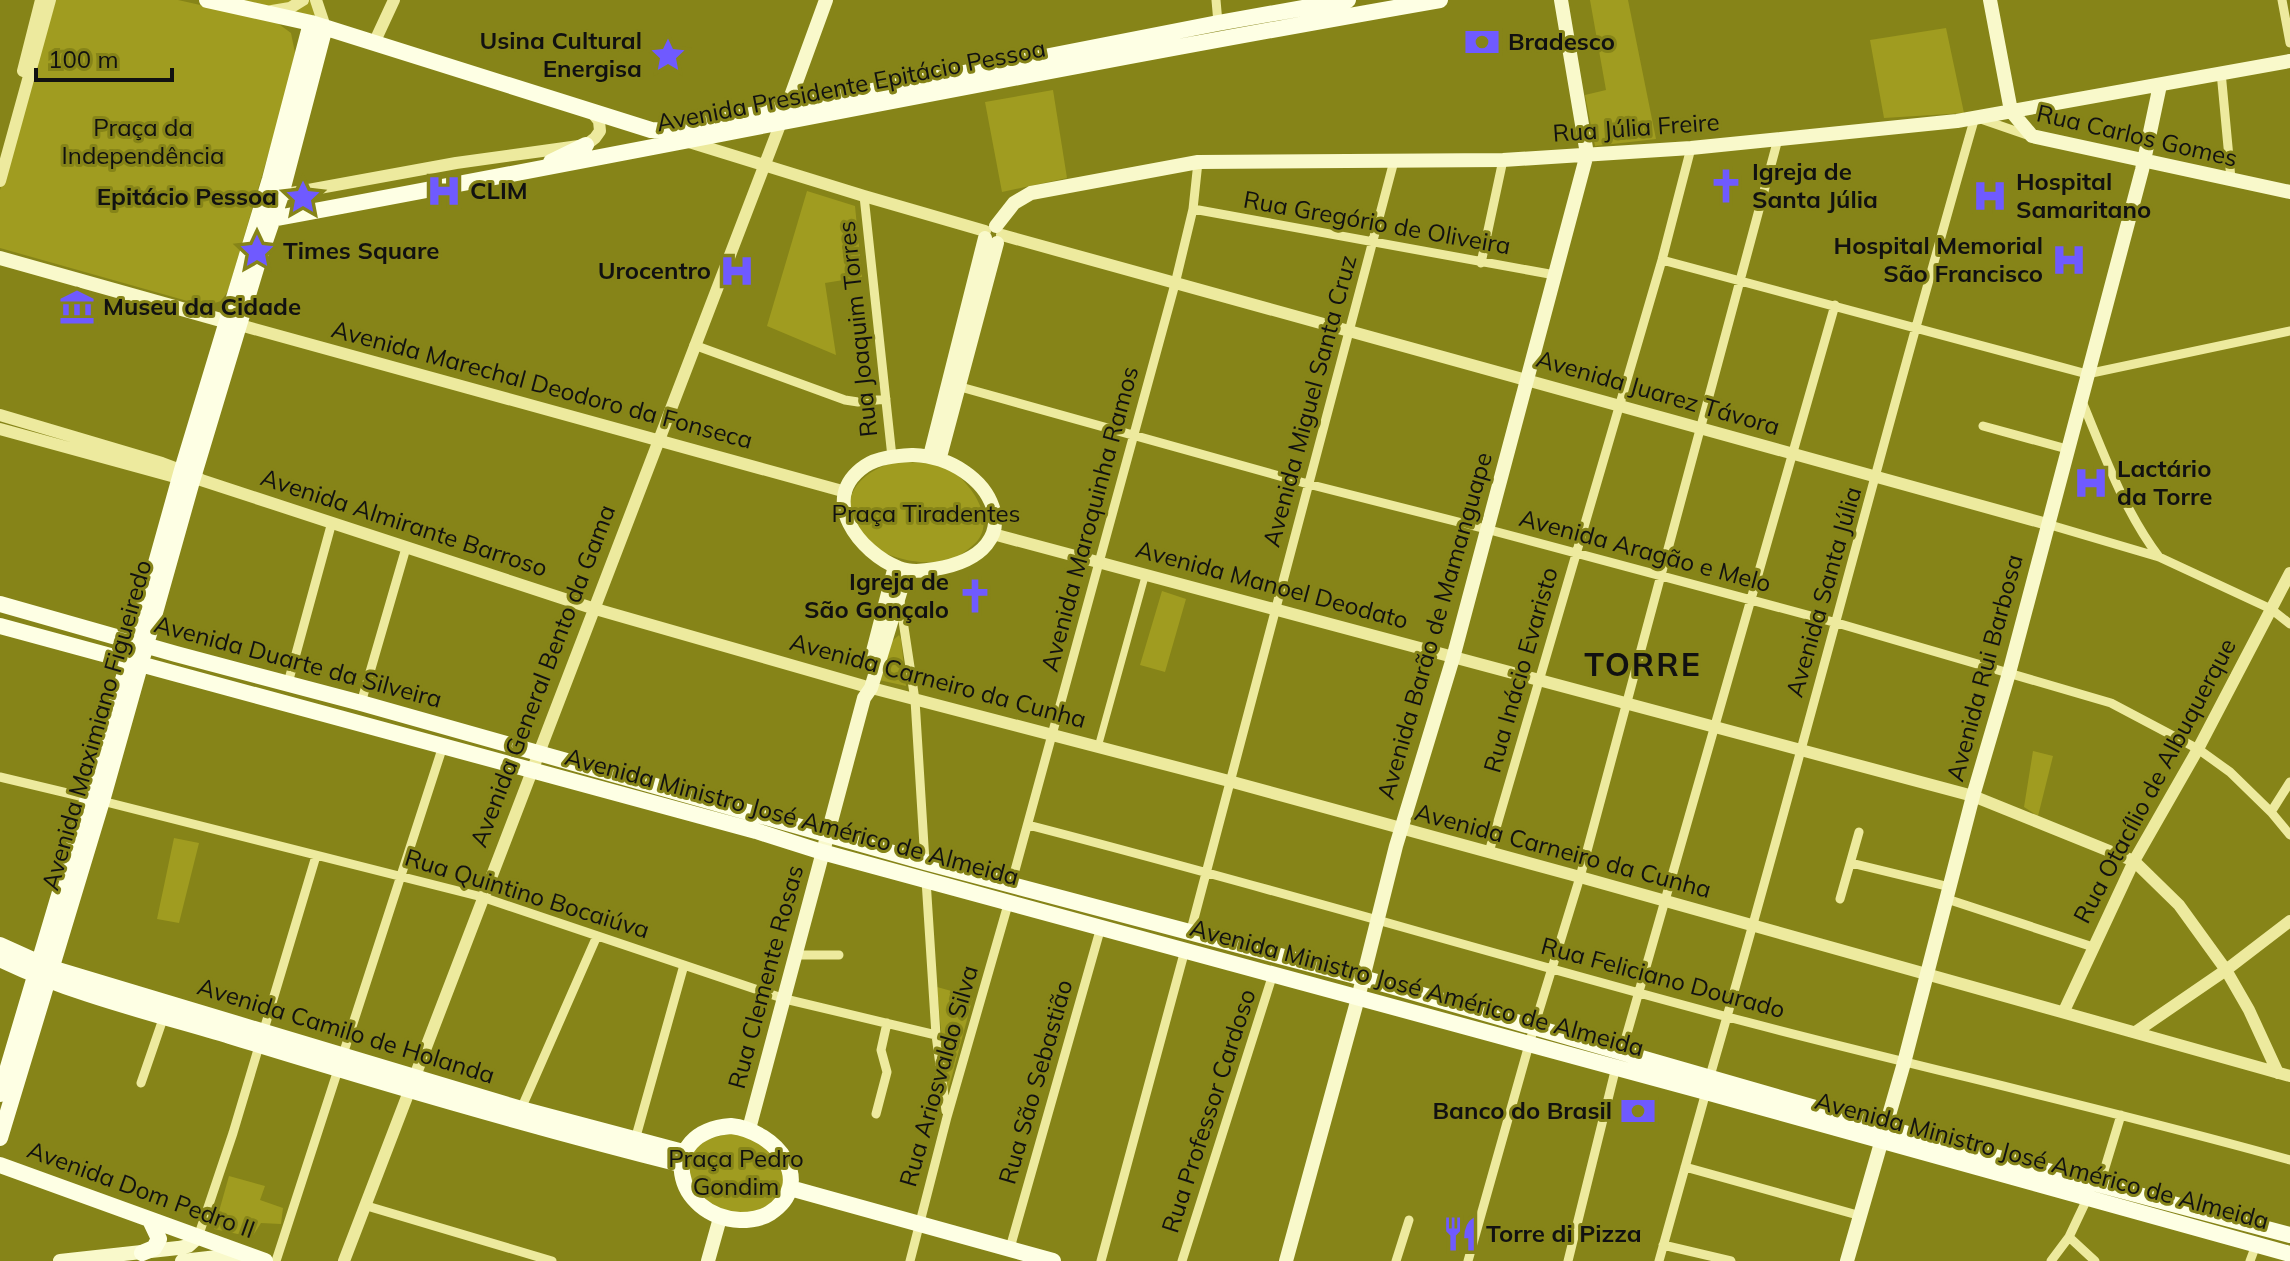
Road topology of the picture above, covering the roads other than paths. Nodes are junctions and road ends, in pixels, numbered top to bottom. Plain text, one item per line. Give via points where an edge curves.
1 (41, 0) edge
2 (50, 0) edge
3 (207, 0) edge
4 (303, 0) edge
5 (316, 0) edge
6 (394, 0) edge
7 (826, 0) edge
8 (1216, 0) edge
9 (1348, 0) edge
10 (1440, 0) edge
11 (1561, 0) edge
12 (1990, 0) edge
13 (2282, 0) edge
14 (232, 2) edge
15 (1405, 3) edge
16 (265, 12) junction
17 (1218, 23) junction
18 (318, 25) junction
19 (375, 41) junction
20 (2290, 43) edge
21 (2290, 61) edge
22 (2221, 72) junction
23 (2160, 85) junction
24 (787, 107) junction
25 (591, 111) junction
26 (2011, 111) junction
27 (1975, 117) junction
28 (780, 124) junction
29 (2032, 136) junction
30 (1778, 139) junction
31 (689, 142) junction
32 (586, 145) junction
33 (1691, 148) junction
34 (0, 154) edge
35 (1587, 154) junction
36 (1503, 160) junction
37 (1394, 161) junction
38 (2144, 161) junction
39 (1198, 162) junction
40 (765, 165) junction
41 (535, 170) junction
42 (2231, 179) junction
43 (0, 181) edge
44 (2290, 192) edge
45 (281, 195) junction
46 (864, 196) junction
47 (1193, 209) junction
48 (272, 219) junction
49 (993, 235) junction
50 (1373, 243) junction
51 (0, 258) edge
52 (1662, 260) junction
53 (1481, 263) junction
54 (1555, 275) junction
55 (1741, 280) junction
56 (1175, 284) junction
57 (1835, 305) junction
58 (233, 323) junction
59 (1915, 326) junction
60 (2290, 331) edge
61 (1350, 333) junction
62 (694, 345) junction
63 (2087, 374) junction
64 (1528, 380) junction
65 (955, 386) junction
66 (886, 399) junction
67 (2081, 399) junction
68 (1619, 406) junction
69 (0, 415) edge
70 (1983, 426) dead end
71 (1700, 428) junction
72 (0, 429) edge
73 (1135, 434) junction
74 (657, 440) junction
75 (2067, 449) junction
76 (1793, 454) junction
77 (935, 456) junction
78 (892, 457) junction
79 (1877, 476) junction
80 (190, 477) junction
81 (1308, 484) junction
82 (846, 492) junction
83 (332, 522) junction
84 (2047, 524) junction
85 (1486, 529) junction
86 (993, 534) junction
87 (406, 548) junction
88 (1575, 554) junction
89 (2159, 557) junction
90 (1100, 560) junction
91 (901, 568) junction
92 (1146, 573) junction
93 (2290, 573) edge
94 (1661, 577) junction
95 (900, 597) junction
96 (1752, 601) junction
97 (0, 604) edge
98 (592, 608) junction
99 (2271, 609) junction
100 (1275, 610) junction
101 (1837, 623) junction
102 (2290, 624) edge
103 (0, 626) edge
104 (140, 643) junction
105 (1453, 658) junction
106 (134, 664) junction
107 (2009, 673) junction
108 (1541, 680) junction
109 (288, 683) junction
110 (866, 691) junction
111 (915, 700) junction
112 (361, 703) junction
113 (1626, 704) junction
114 (1714, 727) junction
115 (1052, 735) junction
116 (443, 746) junction
117 (1098, 747) junction
118 (2198, 749) junction
119 (1799, 751) junction
120 (534, 762) junction
121 (0, 777) edge
122 (1229, 781) junction
123 (2290, 782) edge
124 (1973, 796) junction
125 (95, 800) junction
126 (2271, 812) junction
127 (1028, 825) junction
128 (1401, 829) junction
129 (1859, 832) dead end
130 (827, 833) junction
131 (2290, 835) edge
132 (822, 852) junction
133 (1489, 852) junction
134 (316, 856) junction
135 (2134, 861) junction
136 (925, 862) junction
137 (1851, 863) junction
138 (1206, 871) junction
139 (400, 875) junction
140 (1580, 877) junction
141 (926, 880) junction
142 (1010, 893) junction
143 (1948, 893) junction
144 (482, 897) junction
145 (1840, 899) dead end
146 (1665, 902) junction
147 (1377, 919) junction
148 (2290, 921) edge
149 (1753, 926) junction
150 (1101, 927) junction
151 (1191, 930) junction
152 (597, 936) junction
153 (0, 945) edge
154 (2093, 947) junction
155 (1185, 950) junction
156 (796, 955) junction
157 (839, 955) dead end
158 (0, 959) edge
159 (684, 965) junction
160 (1551, 969) junction
161 (2226, 970) junction
162 (43, 972) junction
163 (1273, 974) junction
164 (1926, 974) junction
165 (1363, 978) junction
166 (1638, 993) junction
167 (1358, 998) junction
168 (785, 999) junction
169 (2064, 1011) junction
170 (164, 1016) junction
171 (1727, 1017) junction
172 (887, 1023) junction
173 (1534, 1027) junction
174 (2137, 1031) junction
175 (936, 1035) junction
176 (260, 1038) junction
177 (1529, 1044) junction
178 (1619, 1059) junction
179 (340, 1062) junction
180 (1904, 1063) junction
181 (2284, 1075) edge
182 (412, 1082) junction
183 (141, 1083) dead end
184 (1708, 1084) junction
185 (0, 1094) edge
186 (521, 1109) junction
187 (876, 1114) dead end
188 (2121, 1115) junction
189 (947, 1117) junction
190 (749, 1129) junction
191 (1883, 1135) junction
192 (0, 1138) edge
193 (635, 1140) junction
194 (682, 1158) junction
195 (2290, 1160) edge
196 (0, 1165) edge
197 (1685, 1167) junction
198 (2100, 1184) junction
199 (790, 1188) junction
200 (2087, 1199) junction
201 (367, 1206) junction
202 (2189, 1208) junction
203 (1861, 1216) junction
204 (724, 1218) junction
205 (150, 1220) junction
206 (1409, 1220) dead end
207 (919, 1223) junction
208 (2182, 1225) junction
209 (2290, 1235) edge
210 (198, 1237) junction
211 (2069, 1237) junction
212 (1663, 1245) junction
213 (1010, 1248) junction
214 (142, 1253) junction
215 (2253, 1253) edge
216 (244, 1254) junction
217 (2290, 1254) edge
218 (60, 1261) edge
219 (182, 1261) edge
220 (265, 1261) edge
221 (276, 1261) edge
222 (344, 1261) edge
223 (552, 1261) edge
224 (708, 1261) edge
225 (718, 1261) edge
226 (910, 1261) edge
227 (1053, 1261) edge
228 (1101, 1261) edge
229 (1182, 1261) edge
230 (1286, 1261) edge
231 (1396, 1261) edge
232 (1468, 1261) edge
233 (1568, 1261) edge
234 (1659, 1261) edge
235 (1731, 1261) edge
236 (1847, 1261) edge
237 (2051, 1261) edge
238 (2095, 1261) edge

1 - 34 street
2 - 43 street
3 - 14 main road
4 - 16 street
5 - 18 street
6 - 19 street
7 - 24 main road
8 - 17 street
9 - 17 main road, Avenida Presidente Epitácio Pessoa
10 - 15 main road, Avenida Presidente Epitácio Pessoa
11 - 35 main road, Avenida Barão de Mamanguape
12 - 26 main road
13 - 20 street
14 - 16 main road
15 - 28 main road, Avenida Presidente Epitácio Pessoa
16 - 18 main road
17 - 24 main road, Avenida Presidente Epitácio Pessoa
18 - 19 main road
18 - 45 main road
18 - 58 main road
19 - 25 main road
21 - 22 main road, Rua Júlia Freire
22 - 23 main road, Rua Júlia Freire
22 - 42 street
23 - 26 main road, Rua Júlia Freire
23 - 38 main road, Avenida Rui Barbosa
24 - 25 main road, Avenida Presidente Epitácio Pessoa via 669,131
24 - 28 street, Avenida General Bento da Gama
25 - 32 street via 600,131
26 - 27 main road, Rua Júlia Freire
26 - 29 main road
27 - 29 street, Rua Carlos Gomes
27 - 30 main road, Rua Júlia Freire
27 - 59 street, Avenida Santa Júlia
28 - 31 main road, Avenida Presidente Epitácio Pessoa
28 - 40 street, Avenida General Bento da Gama
29 - 38 main road, Rua Carlos Gomes
30 - 33 main road, Rua Júlia Freire
30 - 55 street
31 - 40 street, Avenida Juarez Távora
31 - 41 main road, Avenida Presidente Epitácio Pessoa
32 - 41 main road
32 - 45 street
33 - 35 main road, Rua Júlia Freire
33 - 52 street, Rua Inácio Evaristo
35 - 36 main road, Rua Júlia Freire
35 - 54 main road, Avenida Barão de Mamanguape
36 - 37 main road, Rua Júlia Freire
36 - 53 street
37 - 39 main road, Rua Júlia Freire
37 - 50 street, Avenida Miguel Santa Cruz
38 - 42 main road, Rua Carlos Gomes
38 - 63 main road, Avenida Rui Barbosa
39 - 47 street, Avenida Maroquinha Ramos
39 - 49 main road, Rua Júlia Freire via 1031,193 1014,203
40 - 46 street, Avenida Juarez Távora
40 - 62 street, Avenida General Bento da Gama
41 - 48 main road, Avenida Presidente Epitácio Pessoa
42 - 44 main road, Rua Carlos Gomes
45 - 48 main road
46 - 49 street, Avenida Juarez Távora
46 - 66 street, Rua Joaquim Torres
47 - 50 street, Rua Gregório de Oliveira
47 - 56 street, Avenida Maroquinha Ramos
48 - 58 main road
49 - 56 street, Avenida Juarez Távora
49 - 65 main road
50 - 53 street, Rua Gregório de Oliveira
50 - 61 street, Avenida Miguel Santa Cruz
51 - 58 main road
52 - 55 street
52 - 68 street, Rua Inácio Evaristo
53 - 54 street, Rua Gregório de Oliveira
54 - 64 main road, Avenida Barão de Mamanguape
55 - 57 street
55 - 71 street
56 - 61 street, Avenida Juarez Távora
56 - 73 street, Avenida Maroquinha Ramos
57 - 59 street
57 - 76 street
58 - 74 street, Avenida Marechal Deodoro da Fonseca
58 - 80 main road, Avenida Maximiano Figueiredo
59 - 63 street
59 - 79 street, Avenida Santa Júlia
60 - 63 street
61 - 64 street, Avenida Juarez Távora
61 - 81 street, Avenida Miguel Santa Cruz
62 - 66 street via 845,400
62 - 74 street, Avenida General Bento da Gama
63 - 67 main road, Avenida Rui Barbosa
64 - 68 street, Avenida Juarez Távora
64 - 85 main road, Avenida Barão de Mamanguape
65 - 73 street, Avenida Aragão e Melo
65 - 77 main road
66 - 78 street, Rua Joaquim Torres
67 - 75 main road, Avenida Rui Barbosa
67 - 89 street via 2119,492
68 - 71 street, Avenida Juarez Távora
68 - 88 street, Rua Inácio Evaristo
69 - 80 street, Avenida Almirante Barroso
70 - 75 street
71 - 76 street, Avenida Juarez Távora
71 - 94 street
72 - 80 street, Avenida Almirante Barroso
73 - 81 street, Avenida Aragão e Melo
73 - 90 street, Avenida Maroquinha Ramos
74 - 82 street, Avenida Marechal Deodoro da Fonseca
74 - 98 street, Avenida General Bento da Gama
75 - 84 main road, Avenida Rui Barbosa
76 - 79 street, Avenida Juarez Távora
76 - 96 street
77 - 78 main road
77 - 86 main road via 980,484 994,511
78 - 82 main road via 865,466
79 - 84 street, Avenida Juarez Távora
79 - 101 street, Avenida Santa Júlia
80 - 83 street, Avenida Almirante Barroso
80 - 104 main road, Avenida Maximiano Figueiredo
81 - 85 street, Avenida Aragão e Melo
81 - 100 street, Avenida Miguel Santa Cruz
82 - 91 main road via 847,520 856,537 873,555
83 - 87 street, Avenida Almirante Barroso
83 - 109 street
84 - 89 street, Avenida Juarez Távora
84 - 107 main road, Avenida Rui Barbosa
85 - 88 street, Avenida Aragão e Melo
85 - 105 main road, Avenida Barão de Mamanguape
86 - 90 street, Avenida Manoel Deodato
86 - 91 main road via 967,561 931,570
87 - 98 street, Avenida Almirante Barroso
87 - 112 street
88 - 94 street, Avenida Aragão e Melo
88 - 108 street, Rua Inácio Evaristo
89 - 99 street, Avenida Juarez Távora
90 - 92 street, Avenida Manoel Deodato
90 - 115 street, Avenida Maroquinha Ramos
91 - 95 main road, Rua Clemente Rosas
91 - 110 main road, Rua Clemente Rosas
92 - 100 street, Avenida Manoel Deodato
92 - 117 street
93 - 99 street, Rua Otacílio de Albuquerque
94 - 96 street, Avenida Aragão e Melo
94 - 113 street
95 - 110 main road, Rua Clemente Rosas
95 - 111 street, Rua Clemente Rosas
96 - 101 street, Avenida Aragão e Melo
96 - 114 street
97 - 104 main road, Avenida Duarte da Silveira
98 - 110 street, Avenida Carneiro da Cunha
98 - 120 street, Avenida General Bento da Gama
99 - 102 street, Avenida Juarez Távora
99 - 118 street, Rua Otacílio de Albuquerque
100 - 105 street, Avenida Manoel Deodato
100 - 122 street, Avenida Miguel Santa Cruz
101 - 107 street, Avenida Aragão e Melo
101 - 119 street, Avenida Santa Júlia
103 - 106 main road, Avenida Duarte da Silveira
104 - 106 main road, Avenida Maximiano Figueiredo
104 - 109 main road, Avenida Duarte da Silveira
105 - 108 street, Avenida Manoel Deodato
105 - 128 main road, Avenida Barão de Mamanguape
106 - 116 main road, Avenida Duarte da Silveira
106 - 125 main road, Avenida Maximiano Figueiredo
107 - 118 street, Avenida Aragão e Melo via 2111,703
107 - 124 main road, Avenida Rui Barbosa
108 - 113 street, Avenida Manoel Deodato
108 - 133 street, Rua Inácio Evaristo
109 - 112 main road, Avenida Duarte da Silveira
110 - 111 street, Avenida Carneiro da Cunha
110 - 130 main road, Rua Clemente Rosas
111 - 115 street, Avenida Carneiro da Cunha
111 - 136 street
112 - 120 main road, Avenida Duarte da Silveira
113 - 114 street, Avenida Manoel Deodato
113 - 140 street
114 - 119 street, Avenida Manoel Deodato
114 - 146 street
115 - 117 street, Avenida Carneiro da Cunha
115 - 127 street, Avenida Maroquinha Ramos
116 - 120 main road, Avenida Duarte da Silveira
116 - 139 street
117 - 122 street, Avenida Carneiro da Cunha
118 - 126 street, Avenida Aragão e Melo
118 - 135 street, Rua Otacílio de Albuquerque
119 - 124 street, Avenida Manoel Deodato
119 - 149 street, Avenida Santa Júlia
120 - 130 main road, Avenida Ministro José Américo de Almeida
120 - 132 main road, Avenida Ministro José Américo de Almeida
120 - 144 street, Avenida General Bento da Gama
121 - 125 street, Rua Quintino Bocaiúva
122 - 128 street, Avenida Carneiro da Cunha
122 - 138 street, Avenida Miguel Santa Cruz
123 - 126 street
124 - 135 street, Avenida Manoel Deodato
124 - 143 main road, Avenida Rui Barbosa
125 - 134 street, Rua Quintino Bocaiúva
125 - 162 main road, Avenida Maximiano Figueiredo
126 - 131 street, Avenida Aragão e Melo
127 - 138 street, Rua Feliciano Dourado
127 - 142 street, Avenida Maroquinha Ramos
128 - 133 street, Avenida Carneiro da Cunha
128 - 147 main road, Avenida Barão de Mamanguape
129 - 137 street
130 - 132 main road, Rua Clemente Rosas
130 - 136 main road, Avenida Ministro José Américo de Almeida
132 - 141 main road, Avenida Ministro José Américo de Almeida
132 - 156 main road, Rua Clemente Rosas
133 - 140 street, Avenida Carneiro da Cunha
134 - 139 street, Rua Quintino Bocaiúva
134 - 176 street
135 - 154 street, Rua Otacílio de Albuquerque
135 - 161 street via 2179,905
136 - 142 main road, Avenida Ministro José Américo de Almeida
137 - 143 street
137 - 145 street
138 - 147 street, Rua Feliciano Dourado
138 - 151 street, Avenida Miguel Santa Cruz
139 - 144 street, Rua Quintino Bocaiúva
139 - 179 street
140 - 146 street, Avenida Carneiro da Cunha
140 - 160 street
141 - 142 main road, Avenida Ministro José Américo de Almeida
141 - 175 street
142 - 150 main road, Avenida Ministro José Américo de Almeida
142 - 151 main road, Avenida Ministro José Américo de Almeida
142 - 189 street, Rua Ariosvaldo Silva
143 - 154 street
143 - 164 main road, Avenida Rui Barbosa
144 - 152 street, Rua Quintino Bocaiúva
144 - 182 street, Avenida General Bento da Gama
146 - 149 street, Avenida Carneiro da Cunha
146 - 166 street
147 - 160 street, Rua Feliciano Dourado
147 - 165 main road, Avenida Barão de Mamanguape
148 - 161 street
149 - 164 street, Avenida Carneiro da Cunha
149 - 171 street, Avenida Santa Júlia
150 - 155 main road, Avenida Ministro José Américo de Almeida
150 - 213 street, Rua São Sebastião
151 - 165 main road, Avenida Ministro José Américo de Almeida
152 - 159 street, Rua Quintino Bocaiúva
152 - 186 street
153 - 162 main road, Avenida Camilo de Holanda
154 - 169 street, Rua Otacílio de Albuquerque
155 - 163 main road, Avenida Ministro José Américo de Almeida
155 - 228 street
156 - 157 street
156 - 168 main road, Rua Clemente Rosas
158 - 162 main road, Avenida Camilo de Holanda
159 - 168 street, Rua Quintino Bocaiúva
159 - 193 street
160 - 166 street, Rua Feliciano Dourado
160 - 173 street
161 - 174 street
161 - 181 street
162 - 170 main road, Avenida Camilo de Holanda
162 - 176 main road, Avenida Camilo de Holanda
162 - 185 main road, Avenida Maximiano Figueiredo
162 - 192 main road, Avenida Maximiano Figueiredo
163 - 167 main road, Avenida Ministro José Américo de Almeida
163 - 229 street, Rua Professor Cardoso
164 - 169 street, Avenida Carneiro da Cunha
164 - 180 main road, Avenida Rui Barbosa
165 - 167 main road, Avenida Barão de Mamanguape
165 - 173 main road, Avenida Ministro José Américo de Almeida
166 - 171 street, Rua Feliciano Dourado
166 - 178 street
167 - 177 main road, Avenida Ministro José Américo de Almeida
167 - 230 main road, Avenida Barão de Mamanguape
168 - 172 street, Rua Quintino Bocaiúva
168 - 190 main road, Rua Clemente Rosas
169 - 174 street, Avenida Carneiro da Cunha
170 - 176 main road, Avenida Camilo de Holanda
170 - 183 street
171 - 180 street, Rua Feliciano Dourado
171 - 184 street, Avenida Santa Júlia
172 - 175 street, Rua Quintino Bocaiúva
172 - 187 street via 881,1050 887,1072
173 - 177 street
173 - 178 main road, Avenida Ministro José Américo de Almeida
174 - 181 street, Avenida Carneiro da Cunha
175 - 189 street
176 - 179 main road, Avenida Camilo de Holanda
176 - 210 street
177 - 178 main road, Avenida Ministro José Américo de Almeida
177 - 232 street
178 - 184 main road, Avenida Ministro José Américo de Almeida
178 - 233 street
179 - 182 main road, Avenida Camilo de Holanda
179 - 221 street
180 - 188 street, Rua Feliciano Dourado
180 - 191 main road, Avenida Rui Barbosa
182 - 186 main road, Avenida Camilo de Holanda
182 - 194 main road, Avenida Camilo de Holanda via 511,1120
182 - 201 street, Avenida General Bento da Gama
184 - 191 main road, Avenida Ministro José Américo de Almeida
184 - 197 street, Avenida Santa Júlia
186 - 193 main road, Avenida Camilo de Holanda
188 - 195 street, Rua Feliciano Dourado
188 - 198 street
189 - 207 street, Rua Ariosvaldo Silva
190 - 194 main road via 713,1129 697,1137
190 - 199 main road via 781,1152
191 - 198 main road, Avenida Ministro José Américo de Almeida
191 - 200 main road, Avenida Ministro José Américo de Almeida
191 - 203 main road, Avenida Rui Barbosa
193 - 194 main road, Avenida Camilo de Holanda
194 - 204 main road via 684,1182 693,1199 708,1213
196 - 205 main road, Avenida Dom Pedro II
197 - 203 street
197 - 212 street, Avenida Santa Júlia
198 - 202 main road, Avenida Ministro José Américo de Almeida
199 - 204 main road via 780,1205 763,1216
199 - 207 main road
200 - 208 main road, Avenida Ministro José Américo de Almeida
200 - 211 street
201 - 222 street, Avenida General Bento da Gama
201 - 223 street
202 - 208 main road via 2180,1215
202 - 209 main road, Avenida Ministro José Américo de Almeida
203 - 236 main road, Avenida Rui Barbosa
204 - 224 main road
204 - 225 main road
205 - 210 main road, Avenida Dom Pedro II
205 - 214 main road via 159,1239
206 - 231 street
207 - 213 main road
207 - 226 street, Rua Ariosvaldo Silva
208 - 215 main road, Avenida Ministro José Américo de Almeida
210 - 214 main road via 188,1246
210 - 216 main road, Avenida Dom Pedro II
211 - 237 street
211 - 238 street
212 - 234 street, Avenida Santa Júlia
212 - 235 street
213 - 227 main road
214 - 218 main road
215 - 217 main road, Avenida Ministro José Américo de Almeida
216 - 219 main road
216 - 220 main road, Avenida Dom Pedro II

